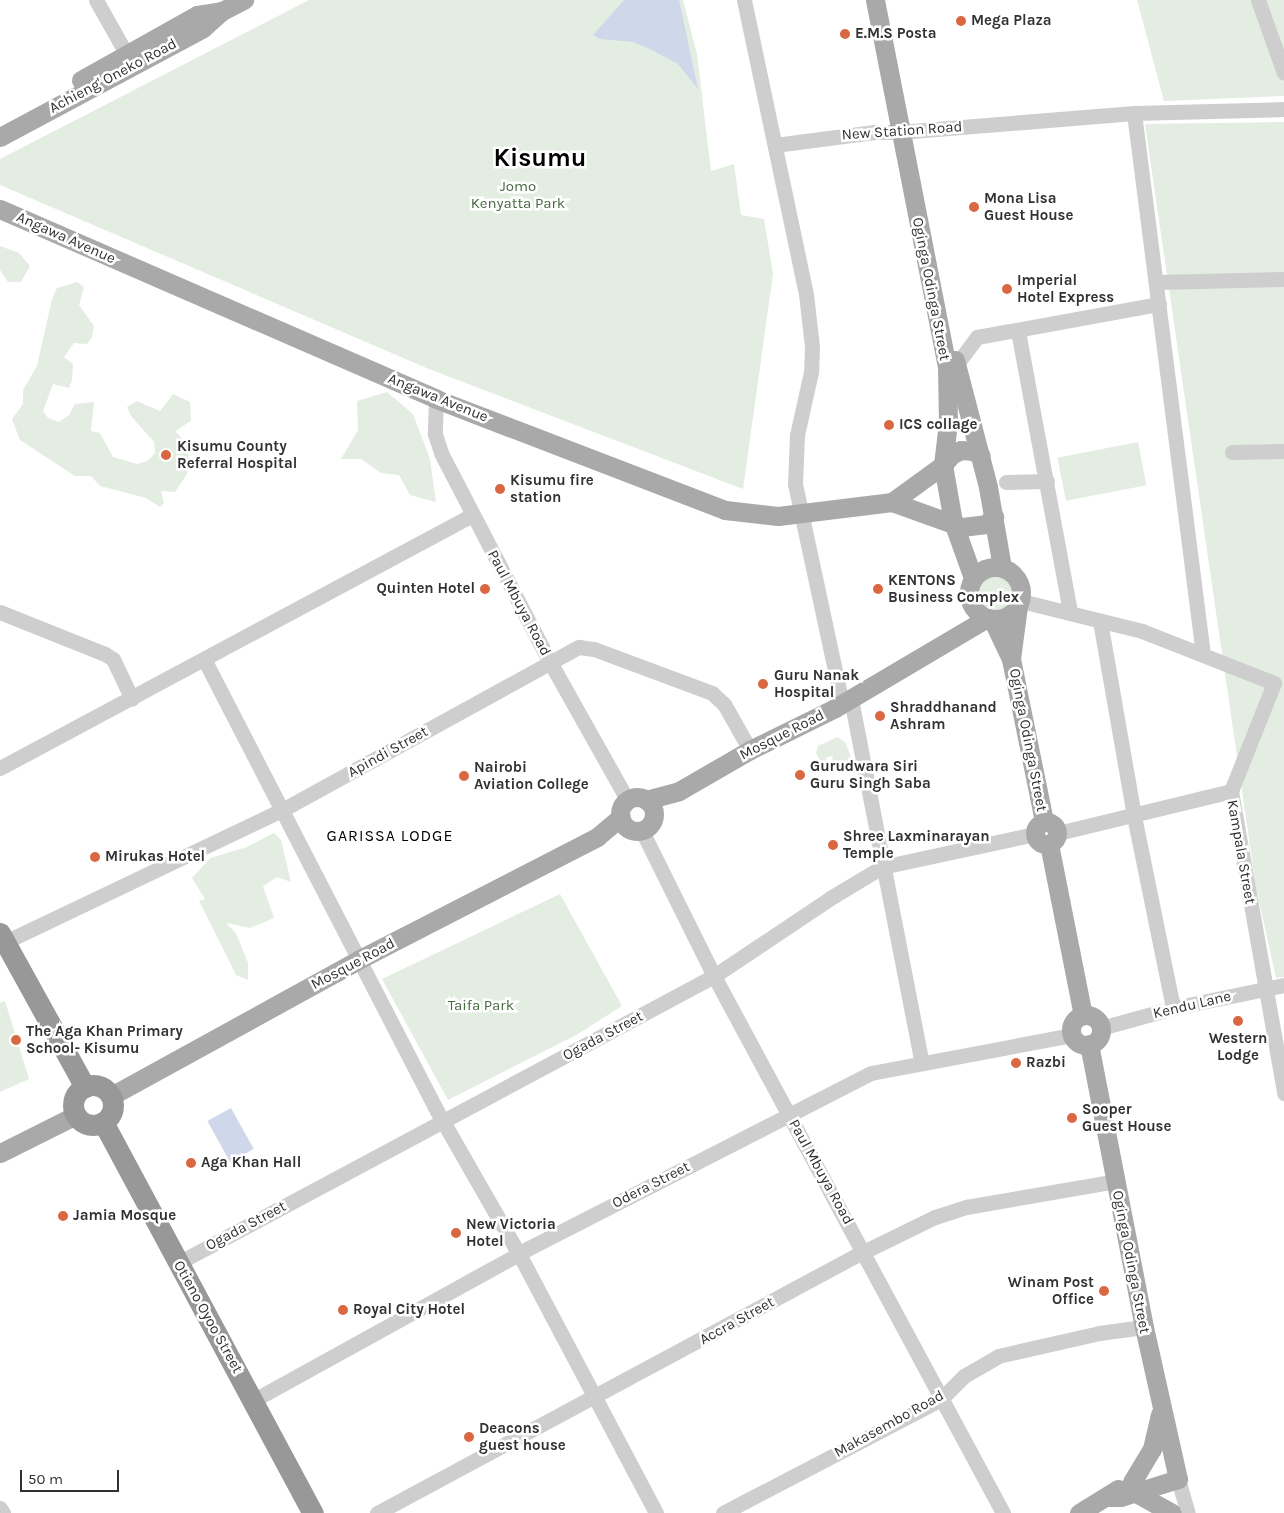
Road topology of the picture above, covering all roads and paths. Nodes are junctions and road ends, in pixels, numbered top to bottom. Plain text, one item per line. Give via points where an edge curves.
1 (96, 0) edge
2 (244, 0) edge
3 (744, 0) edge
4 (875, 0) edge
5 (885, 0) edge
6 (1258, 0) edge
7 (130, 61) junction
8 (1284, 73) edge
9 (1284, 109) edge
10 (1134, 114) junction
11 (0, 124) edge
12 (905, 132) junction
13 (0, 137) edge
14 (776, 145) junction
15 (0, 209) edge
16 (1284, 279) edge
17 (1156, 282) junction
18 (1159, 304) junction
19 (1018, 331) junction
20 (951, 365) junction
21 (436, 399) junction
22 (1284, 451) edge
23 (1232, 452) dead end
24 (981, 456) junction
25 (943, 465) junction
26 (1047, 481) junction
27 (1006, 482) dead end
28 (892, 502) junction
29 (803, 512) junction
30 (472, 515) junction
31 (994, 517) junction
32 (954, 522) junction
33 (1002, 567) junction
34 (972, 578) junction
35 (1020, 600) junction
36 (0, 612) edge
37 (1070, 612) junction
38 (985, 617) junction
39 (1100, 621) junction
40 (1203, 655) junction
41 (1011, 660) junction
42 (204, 661) junction
43 (550, 662) junction
44 (1279, 684) edge
45 (132, 699) junction
46 (846, 701) junction
47 (750, 750) junction
48 (0, 768) edge
49 (1230, 791) junction
50 (282, 810) junction
51 (636, 815) junction
52 (1134, 816) junction
53 (1046, 833) junction
54 (882, 867) junction
55 (3, 937) edge
56 (358, 960) junction
57 (714, 976) junction
58 (1284, 985) edge
59 (1266, 988) junction
60 (1173, 1008) junction
61 (1083, 1015) junction
62 (1101, 1028) junction
63 (1072, 1035) junction
64 (1089, 1044) junction
65 (922, 1063) junction
66 (85, 1087) junction
67 (1284, 1093) edge
68 (111, 1096) junction
69 (76, 1115) junction
70 (791, 1116) junction
71 (103, 1122) junction
72 (444, 1122) junction
73 (0, 1153) edge
74 (1116, 1181) junction
75 (864, 1251) junction
76 (518, 1254) junction
77 (178, 1263) junction
78 (1144, 1327) junction
79 (595, 1398) junction
80 (941, 1398) junction
81 (254, 1400) junction
82 (1161, 1407) junction
83 (1176, 1472) junction
84 (1133, 1487) junction
85 (0, 1508) edge
86 (3, 1513) edge
87 (313, 1513) edge
88 (376, 1513) edge
89 (656, 1513) edge
90 (722, 1513) edge
91 (1003, 1513) edge
92 (1079, 1513) edge
93 (1172, 1513) edge
94 (1188, 1513) edge

1 - 7 street
2 - 7 main road, Achieng' Oneko Road via 222,11 203,28
3 - 14 street
4 - 12 main road, Oginga Odinga Street
5 - 12 main road, Oginga Odinga Street
6 - 8 street
7 - 11 main road, Achieng' Oneko Road
7 - 13 main road, Achieng' Oneko Road
9 - 10 street, New Station Road
10 - 12 street, New Station Road
10 - 17 street
12 - 14 street, New Station Road via 874,132
12 - 20 main road, Oginga Odinga Street
14 - 29 street via 784,201 806,294 812,347 797,435 795,484
15 - 21 main road, Angawa Avenue
16 - 17 street
17 - 18 street
18 - 19 street
18 - 40 street
19 - 20 street via 977,337
19 - 26 street
20 - 24 main road, Oginga Odinga Street
20 - 25 main road, Oginga Odinga Street
21 - 29 main road, Angawa Avenue via 725,510 778,516
21 - 30 street, Paul Mbuya Road via 435,434
22 - 23 street
24 - 25 main road, Angawa Avenue via 973,450 961,450
24 - 31 main road, Oginga Odinga Street
25 - 28 main road, Angawa Avenue
25 - 32 main road, Oginga Odinga Street
26 - 27 street
26 - 37 street
28 - 29 main road, Angawa Avenue
28 - 32 main road, Angawa Avenue
29 - 46 street
30 - 42 street
30 - 43 street, Paul Mbuya Road
31 - 32 main road, Angawa Avenue via 975,527 962,527
31 - 33 main road, Oginga Odinga Street
32 - 34 main road, Oginga Odinga Street
33 - 34 main road via 986,568
33 - 35 main road via 1010,570
34 - 38 main road via 968,589
35 - 37 street, Kampala Street
35 - 38 main road via 1007,617
35 - 41 main road
36 - 45 street via 105,654 113,660
37 - 39 street, Kampala Street
38 - 41 main road
38 - 46 main road, Mosque Road via 959,624 937,649
39 - 40 street, Kampala Street via 1142,631
39 - 52 street
40 - 44 street, Kampala Street
41 - 53 main road, Oginga Odinga Street
42 - 45 street
42 - 50 street
43 - 47 street, Apindi Street via 579,648 594,649 712,693 724,704
43 - 50 street, Apindi Street
43 - 51 street, Paul Mbuya Road
44 - 49 street, Kampala Street
45 - 48 street
46 - 47 main road, Mosque Road
46 - 54 street
47 - 51 main road, Mosque Road
49 - 52 street, Ogada Street
49 - 59 street, Kampala Street
50 - 55 street, Apindi Street
50 - 56 street
51 - 56 main road, Mosque Road
51 - 57 street, Paul Mbuya Road
52 - 53 street, Ogada Street
52 - 60 street
53 - 54 street, Ogada Street
53 - 61 main road, Oginga Odinga Street
54 - 57 street, Ogada Street
54 - 65 street
55 - 66 highway
56 - 68 main road, Mosque Road
56 - 72 street
57 - 70 street, Paul Mbuya Road
57 - 72 street, Ogada Street
58 - 59 street, Kendu Lane
59 - 60 street, Kendu Lane
59 - 67 street, Kampala Street
60 - 62 street, Kendu Lane
61 - 62 main road via 1094,1018
61 - 63 main road via 1074,1021
62 - 64 main road via 1099,1037
63 - 64 main road via 1080,1044
63 - 65 street, Odera Street
64 - 74 main road, Oginga Odinga Street
65 - 70 street, Odera Street via 871,1073
66 - 68 highway via 100,1086
66 - 69 highway via 75,1096
68 - 71 highway via 112,1111
69 - 71 highway via 88,1124
69 - 73 main road
70 - 75 street, Paul Mbuya Road
70 - 76 street, Odera Street
71 - 77 highway, Otieno Oyoo Street
72 - 76 street
72 - 77 street, Ogada Street
74 - 75 street, Accra Street via 966,1207 935,1217
74 - 78 main road, Oginga Odinga Street
75 - 79 street, Accra Street
75 - 80 street, Paul Mbuya Road
76 - 79 street
76 - 81 street, Odera Street
77 - 81 highway, Otieno Oyoo Street
78 - 80 street, Makasembo Road via 1007,1353 964,1376
78 - 82 main road, Oginga Odinga Street
79 - 88 street, Accra Street
79 - 89 street
80 - 90 street, Makasembo Road
80 - 91 street, Paul Mbuya Road
81 - 87 highway, Otieno Oyoo Street
82 - 83 main road, Oginga Odinga Street
82 - 84 main road via 1152,1449
83 - 84 main road
83 - 94 street
84 - 92 main road
84 - 93 main road
85 - 86 street

